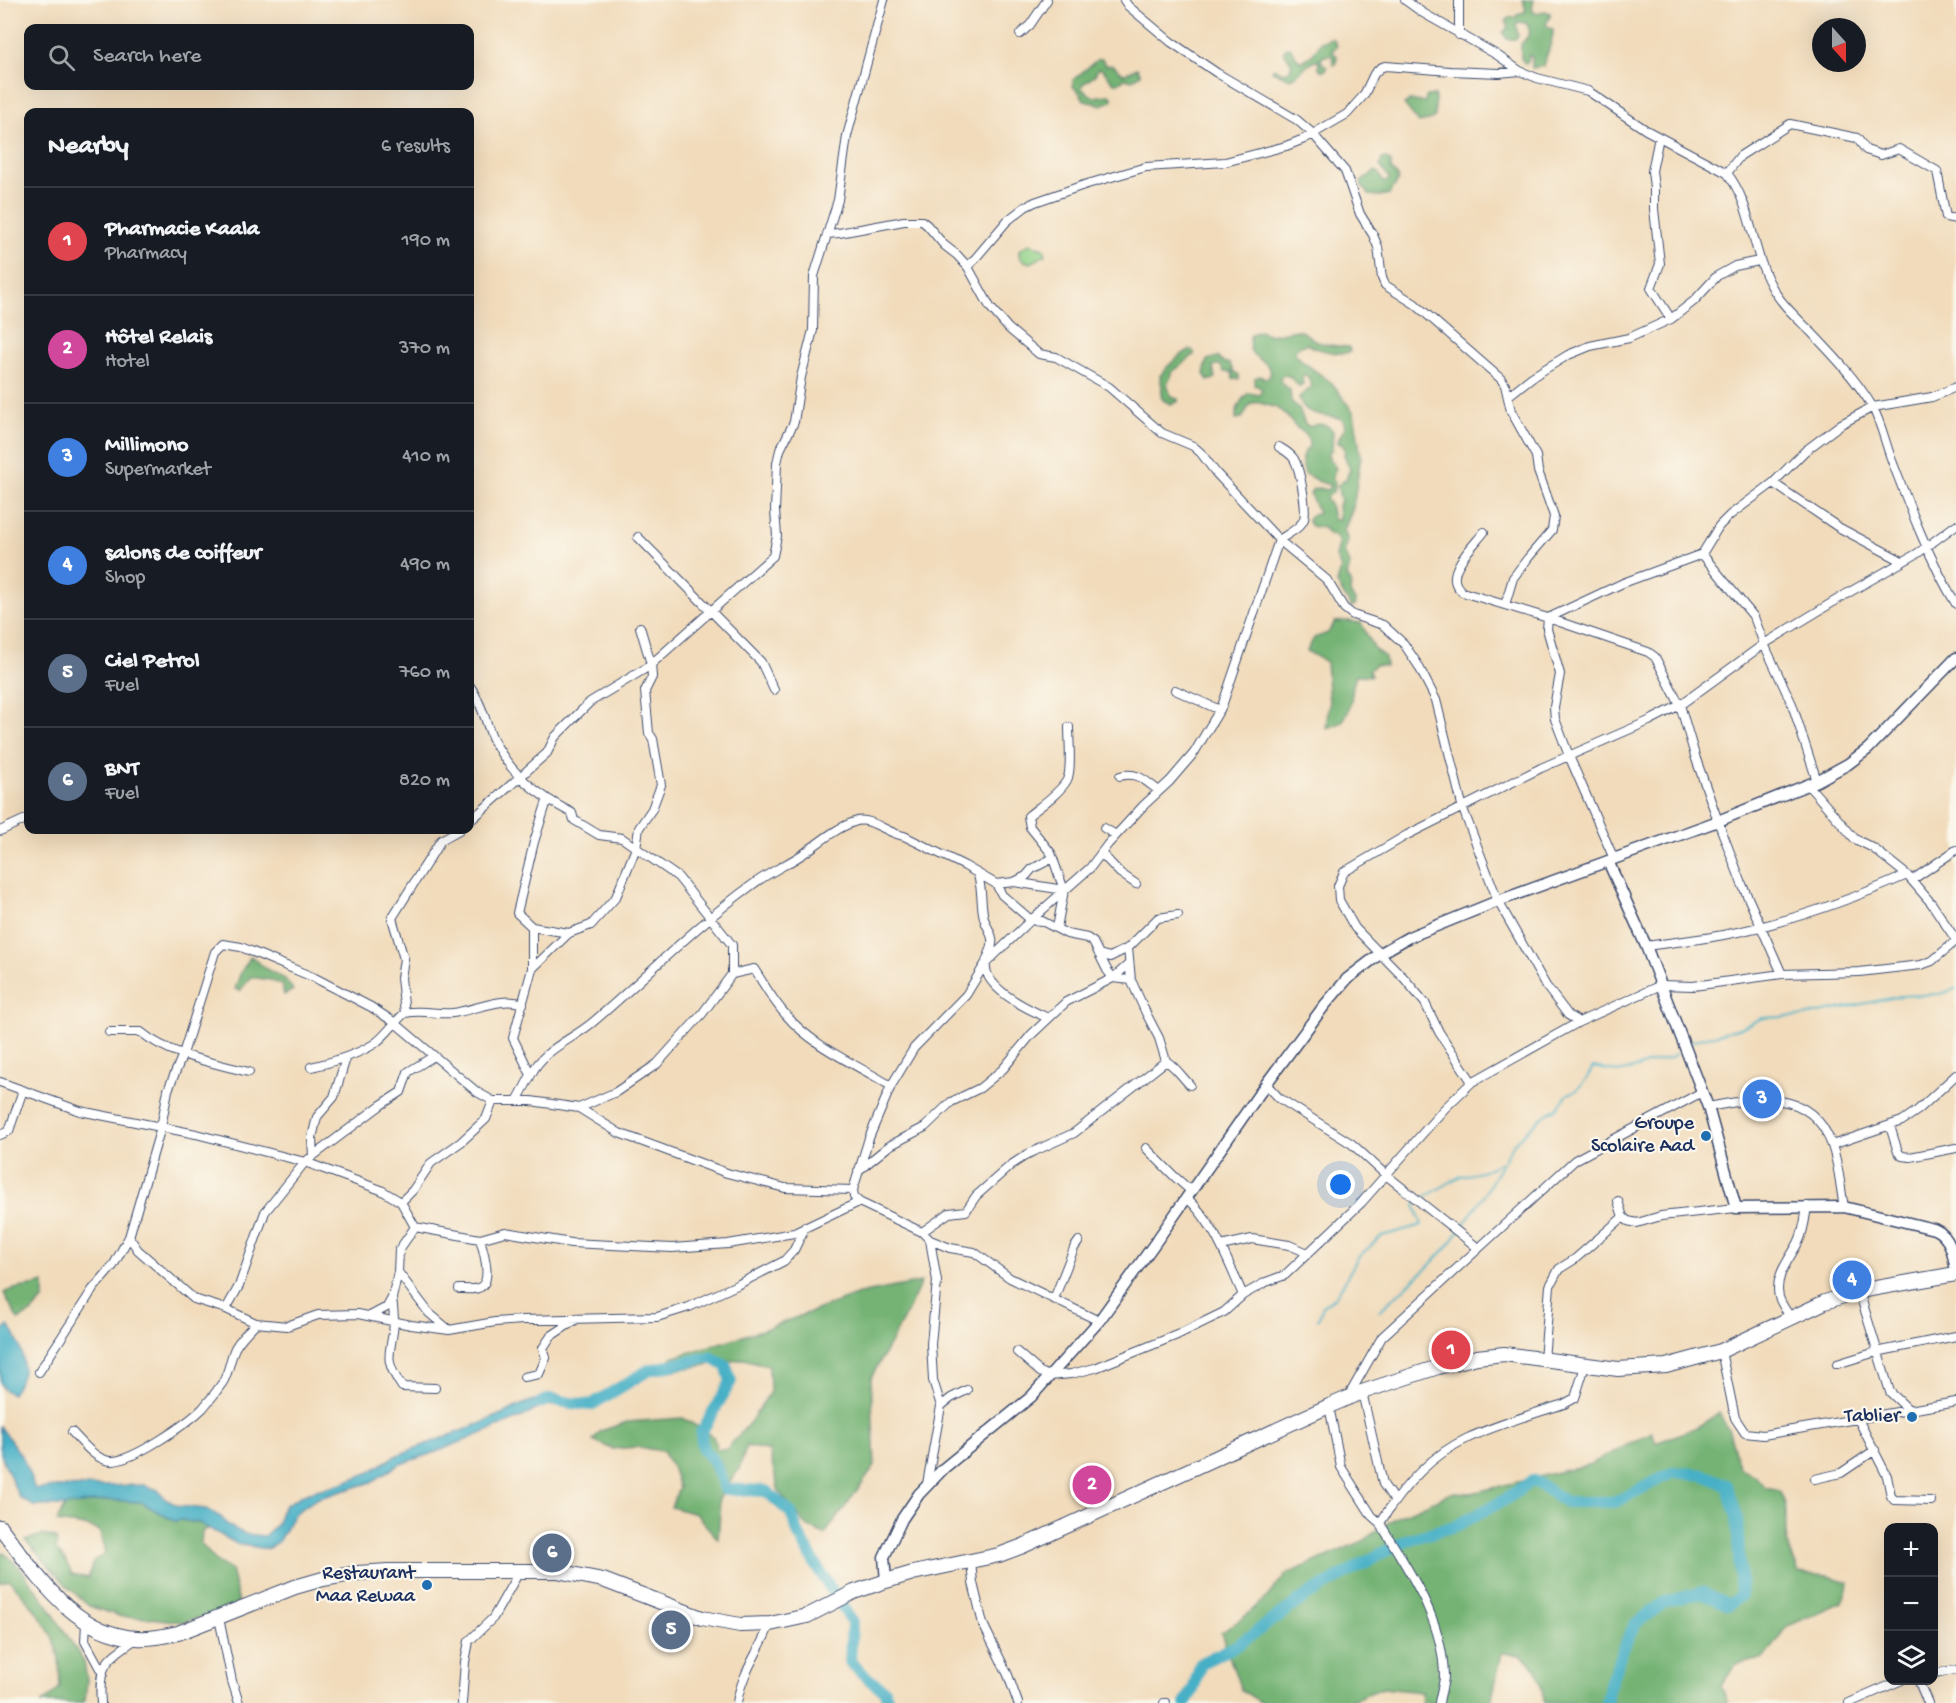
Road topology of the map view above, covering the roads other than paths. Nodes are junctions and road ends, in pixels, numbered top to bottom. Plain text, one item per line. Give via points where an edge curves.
1 (884, 0) edge
2 (1047, 0) edge
3 (1124, 0) edge
4 (1406, 0) edge
5 (1459, 0) edge
6 (1020, 34) dead end
7 (1459, 35) junction
8 (1520, 71) junction
9 (1312, 133) junction
10 (1659, 137) junction
11 (1727, 173) junction
12 (1956, 219) edge
13 (827, 234) junction
14 (1759, 261) junction
15 (970, 264) junction
16 (1671, 319) junction
17 (1956, 387) edge
18 (1508, 396) junction
19 (1873, 407) junction
20 (1279, 447) dead end
21 (1773, 483) junction
22 (1956, 525) edge
23 (1484, 532) dead end
24 (638, 537) dead end
25 (1278, 540) junction
26 (1928, 546) junction
27 (1702, 554) junction
28 (1902, 561) junction
29 (1956, 604) edge
30 (1505, 605) junction
31 (711, 611) junction
32 (1548, 618) junction
33 (640, 627) dead end
34 (1764, 644) junction
35 (1956, 658) edge
36 (651, 664) junction
37 (774, 690) dead end
38 (1175, 690) dead end
39 (474, 692) edge
40 (1680, 705) junction
41 (1220, 710) junction
42 (1069, 727) dead end
43 (1569, 756) junction
44 (519, 776) junction
45 (1120, 776) dead end
46 (1813, 783) junction
47 (1159, 791) junction
48 (548, 801) junction
49 (1463, 809) junction
50 (474, 817) edge
51 (24, 820) edge
52 (1718, 821) junction
53 (639, 828) junction
54 (1104, 828) dead end
55 (0, 831) edge
56 (452, 834) edge
57 (1116, 835) junction
58 (622, 838) junction
59 (636, 848) junction
60 (1956, 849) edge
61 (1101, 853) junction
62 (1053, 858) junction
63 (1611, 860) junction
64 (977, 873) junction
65 (1910, 877) junction
66 (1014, 882) junction
67 (996, 884) junction
68 (1136, 884) dead end
69 (1064, 890) junction
70 (1498, 901) junction
71 (1178, 915) dead end
72 (710, 918) junction
73 (1031, 920) junction
74 (532, 927) junction
75 (1761, 927) junction
76 (1057, 928) junction
77 (569, 933) junction
78 (1956, 941) edge
79 (1646, 946) junction
80 (1128, 948) junction
81 (1381, 953) junction
82 (1099, 954) junction
83 (986, 963) junction
84 (1130, 964) junction
85 (532, 969) junction
86 (732, 974) junction
87 (1782, 974) junction
88 (1113, 978) junction
89 (1131, 980) junction
90 (1660, 985) junction
91 (524, 1004) junction
92 (405, 1013) junction
93 (1048, 1018) junction
94 (394, 1022) junction
95 (1580, 1022) junction
96 (109, 1032) dead end
97 (183, 1054) junction
98 (434, 1056) junction
99 (346, 1058) junction
100 (1166, 1061) junction
101 (311, 1067) dead end
102 (249, 1072) dead end
103 (531, 1075) junction
104 (1956, 1075) edge
105 (0, 1082) edge
106 (1472, 1082) junction
107 (1266, 1084) junction
108 (1190, 1085) dead end
109 (891, 1086) junction
110 (1700, 1087) junction
111 (23, 1090) junction
112 (493, 1101) junction
113 (517, 1101) junction
114 (1708, 1107) junction
115 (579, 1108) junction
116 (1890, 1126) junction
117 (161, 1127) junction
118 (0, 1135) edge
119 (1832, 1145) junction
120 (1146, 1148) dead end
121 (1956, 1148) edge
122 (313, 1156) junction
123 (305, 1162) junction
124 (857, 1172) junction
125 (1386, 1176) junction
126 (853, 1190) junction
127 (1189, 1195) junction
128 (1618, 1201) dead end
129 (400, 1202) junction
130 (859, 1202) junction
131 (1807, 1206) junction
132 (1844, 1207) junction
133 (1736, 1208) junction
134 (1623, 1217) junction
135 (416, 1227) junction
136 (805, 1227) junction
137 (922, 1232) junction
138 (129, 1237) junction
139 (480, 1239) junction
140 (930, 1240) junction
141 (1079, 1241) dead end
142 (1221, 1246) junction
143 (1478, 1248) junction
144 (1308, 1253) junction
145 (1955, 1253) edge
146 (398, 1272) junction
147 (1956, 1274) edge
148 (459, 1289) dead end
149 (1859, 1291) junction
150 (1243, 1295) junction
151 (392, 1298) junction
152 (1054, 1299) junction
153 (226, 1309) junction
154 (371, 1316) junction
155 (578, 1318) junction
156 (1791, 1318) junction
157 (1099, 1321) junction
158 (394, 1322) junction
159 (256, 1323) junction
160 (449, 1330) junction
161 (1956, 1336) edge
162 (1721, 1351) junction
163 (1017, 1352) dead end
164 (1876, 1353) junction
165 (1544, 1360) junction
166 (1837, 1364) dead end
167 (1585, 1366) junction
168 (39, 1372) dead end
169 (1049, 1376) junction
170 (524, 1377) dead end
171 (435, 1388) dead end
172 (967, 1390) dead end
173 (1362, 1392) junction
174 (1347, 1398) junction
175 (1956, 1402) edge
176 (941, 1406) junction
177 (1329, 1406) junction
178 (1909, 1410) junction
179 (1858, 1419) junction
180 (72, 1432) dead end
181 (1875, 1450) junction
182 (1815, 1479) dead end
183 (927, 1486) junction
184 (1394, 1500) junction
185 (1931, 1501) dead end
186 (1380, 1523) junction
187 (0, 1527) edge
188 (6, 1543) edge
189 (971, 1561) junction
190 (519, 1572) junction
191 (886, 1581) junction
192 (219, 1618) junction
193 (86, 1623) junction
194 (770, 1624) junction
195 (138, 1638) junction
196 (1956, 1670) edge
197 (1938, 1672) edge
198 (103, 1674) junction
199 (1890, 1685) edge
200 (1920, 1685) edge
201 (101, 1703) edge
202 (239, 1703) edge
203 (462, 1703) edge
204 (737, 1703) edge
205 (1018, 1703) edge
206 (1439, 1703) edge
207 (1849, 1703) edge
208 (1928, 1703) edge

1 - 13 street via 847,136 838,200
2 - 6 street
3 - 9 street via 1171,42
4 - 7 street
5 - 7 street
7 - 8 street
8 - 9 street via 1450,72 1385,66 1374,74 1364,95 1347,114
8 - 10 street via 1588,91
9 - 15 street via 1286,146 1225,162 1146,167 1035,202 1007,221
9 - 18 street via 1348,177 1360,214 1378,247 1385,285 1415,304 1477,357 1501,379
10 - 11 street
10 - 16 street via 1652,171 1660,264 1651,288
11 - 12 street via 1740,156 1790,124 1834,132 1857,138 1866,150 1881,155 1899,149 1936,171 1946,217
11 - 14 street via 1743,201
13 - 15 street via 922,221 944,245
13 - 31 street via 814,276 813,330 795,416 777,463 777,536 773,556
14 - 16 street via 1735,266 1717,276
14 - 19 street via 1772,289 1850,375
15 - 25 street via 978,288 1000,320 1034,351 1056,357 1109,387 1162,433 1193,446
16 - 18 street via 1629,338 1568,355
17 - 19 street via 1932,397
18 - 30 street via 1510,411 1536,456 1554,516 1552,530 1513,578
19 - 21 street via 1804,451
19 - 26 street
20 - 25 street via 1296,462 1303,489 1304,519
21 - 27 street via 1719,526
21 - 28 street via 1838,527
22 - 26 street
23 - 30 street via 1455,572 1455,583 1462,592
24 - 31 street
25 - 41 street
25 - 49 street via 1327,580 1344,608 1383,625 1404,644 1436,700
26 - 28 street
26 - 29 street via 1942,582
27 - 32 street via 1623,583
27 - 34 street via 1754,617
28 - 34 street
30 - 32 street
31 - 36 street
31 - 37 street via 761,662
32 - 40 street via 1648,652 1655,657
32 - 43 street via 1547,629 1560,674 1555,719
33 - 36 street
34 - 40 street
34 - 46 street via 1792,704
35 - 46 street via 1868,749
36 - 44 street via 590,702 555,737 547,753
36 - 53 street via 652,676 645,691 661,785
38 - 41 street
39 - 44 street via 503,759
40 - 43 street
40 - 52 street
41 - 47 street via 1194,753
42 - 62 street via 1067,779 1028,816 1030,827
43 - 49 street
43 - 63 street
44 - 48 street
44 - 50 street
45 - 47 street via 1136,774
46 - 52 street
46 - 65 street via 1855,839
47 - 57 street
48 - 58 street via 572,813 574,820 599,836
48 - 74 street via 517,913
49 - 70 street
49 - 81 street via 1407,835 1344,872 1338,886 1339,900 1355,928
51 - 55 street
52 - 63 street
52 - 75 street
53 - 58 street
53 - 59 street
54 - 57 street
56 - 92 street via 441,840 392,918 404,959 401,978
57 - 61 street
58 - 59 street
59 - 72 street via 678,877
59 - 77 street via 616,897 591,925
60 - 65 street
61 - 68 street
61 - 69 street
62 - 66 street
62 - 69 street
63 - 70 street
63 - 79 street
64 - 67 street
64 - 72 street via 904,836 859,820 753,883
64 - 83 street via 982,912 992,936
65 - 75 street
65 - 78 street
66 - 67 street
66 - 69 street
67 - 73 street via 1002,896
69 - 73 street
69 - 76 street
70 - 81 street via 1408,937
70 - 95 street via 1546,986 1568,1015
71 - 80 street via 1158,918
72 - 86 street via 732,945
72 - 103 street via 591,1024 536,1064
73 - 76 street
73 - 83 street
74 - 77 street
74 - 85 street
75 - 79 street
75 - 87 street
76 - 82 street via 1088,938
77 - 85 street
78 - 87 street via 1921,965
79 - 90 street
80 - 82 street via 1110,957
80 - 84 street
81 - 106 street via 1425,1003
81 - 107 street via 1347,979
82 - 88 street
83 - 93 street via 990,980 1001,990 1021,1006
83 - 109 street via 966,995 914,1048
84 - 88 street
84 - 89 street
85 - 91 street
86 - 109 street via 754,969 775,1002 807,1036
86 - 115 street via 657,1064 616,1092
87 - 90 street via 1693,986
88 - 89 street
88 - 93 street via 1066,1002
89 - 100 street
90 - 95 street
90 - 110 street
91 - 92 street via 513,1000 451,1013
91 - 103 street via 513,1038
92 - 94 street
93 - 124 street via 1003,1069 980,1088 951,1102 925,1127 889,1146
94 - 97 street via 315,978 241,947 224,944 215,952
94 - 98 street
94 - 99 street via 376,1043
95 - 106 street
96 - 97 street via 141,1032 154,1043
97 - 102 street
97 - 117 street via 168,1090
98 - 112 street
98 - 122 street via 408,1072 401,1092
99 - 101 street
99 - 122 street via 334,1097 317,1117
100 - 108 street
100 - 137 street via 1074,1133 1011,1165 976,1196 966,1211 949,1214
103 - 113 street
104 - 116 street via 1918,1110
105 - 111 street
106 - 125 street
107 - 125 street via 1279,1098 1352,1144
107 - 127 street
109 - 124 street
110 - 114 street
110 - 143 street via 1575,1160
111 - 117 street via 80,1111
111 - 118 street via 9,1131
112 - 113 street
112 - 129 street via 486,1119 431,1163
113 - 115 street
114 - 119 street via 1762,1099 1791,1104 1816,1117
114 - 133 street
115 - 126 street via 619,1133 727,1173 785,1188
116 - 119 street
116 - 121 street via 1902,1156
117 - 123 street
117 - 138 street
119 - 132 street
120 - 127 street
122 - 123 street
123 - 129 street via 381,1190
123 - 153 street via 265,1212 239,1286
124 - 126 street
125 - 143 street
125 - 144 street
126 - 130 street
127 - 142 street
127 - 157 street
128 - 134 street
129 - 135 street
130 - 136 street
130 - 137 street
131 - 132 street
131 - 133 street
131 - 156 street via 1804,1226 1782,1268 1779,1287 1779,1297
132 - 145 street via 1940,1231
133 - 134 street via 1661,1216 1637,1223
134 - 165 street via 1559,1269 1550,1286
135 - 139 street
135 - 146 street via 399,1250
136 - 139 street via 794,1233 728,1244 672,1248 571,1243 505,1232
136 - 155 street via 784,1261 689,1307 657,1317
137 - 140 street
138 - 153 street via 138,1250 194,1299
138 - 168 street
139 - 148 street via 486,1259 483,1286
140 - 152 street via 974,1252 1010,1278
140 - 176 street via 937,1281 931,1344 933,1380
141 - 152 street
142 - 144 street via 1252,1239 1289,1245
142 - 150 street
143 - 174 street via 1382,1337
144 - 150 street via 1285,1275
145 - 147 street
146 - 151 street
146 - 160 street via 429,1313
147 - 149 highway
149 - 156 highway
149 - 164 street
150 - 169 street via 1224,1312 1177,1335 1095,1368
151 - 154 street via 387,1308
151 - 158 street
152 - 157 street
153 - 159 street
154 - 158 street
154 - 159 street via 318,1315 287,1326
155 - 160 street via 495,1322
155 - 170 street via 551,1336 543,1348 546,1358 539,1374
156 - 162 highway
157 - 169 street
158 - 160 street
158 - 171 street via 388,1355 393,1374 402,1386
159 - 180 street via 236,1346 224,1380 204,1407 158,1441 113,1461 91,1451
161 - 164 street
162 - 167 highway via 1654,1367
162 - 179 street via 1735,1418 1745,1432 1763,1435
163 - 169 street
164 - 166 street
164 - 178 street via 1890,1392
165 - 167 highway
165 - 173 highway via 1504,1354 1477,1357
167 - 184 street via 1575,1398 1467,1438 1439,1456
169 - 183 street via 1031,1397
172 - 176 street
173 - 174 highway
173 - 184 street via 1383,1484
174 - 177 highway
175 - 178 street
176 - 183 street
177 - 186 street via 1341,1467
177 - 189 highway via 1023,1546
178 - 179 street
179 - 181 street
181 - 182 street via 1842,1473
181 - 185 street via 1894,1500
183 - 191 street via 902,1519 887,1549
184 - 186 street
186 - 206 street via 1422,1592 1441,1643 1444,1678
187 - 188 highway
188 - 193 highway
189 - 191 highway
189 - 205 street via 983,1624
190 - 192 highway via 358,1573 296,1587
190 - 194 highway via 582,1575 702,1618 740,1625
190 - 203 street via 493,1618 469,1641
191 - 194 highway via 807,1616
192 - 195 highway via 178,1633
192 - 202 street
193 - 195 highway
193 - 198 street via 85,1641
194 - 204 street
195 - 198 street via 110,1657
196 - 197 street
198 - 201 street
199 - 207 street
200 - 208 street

